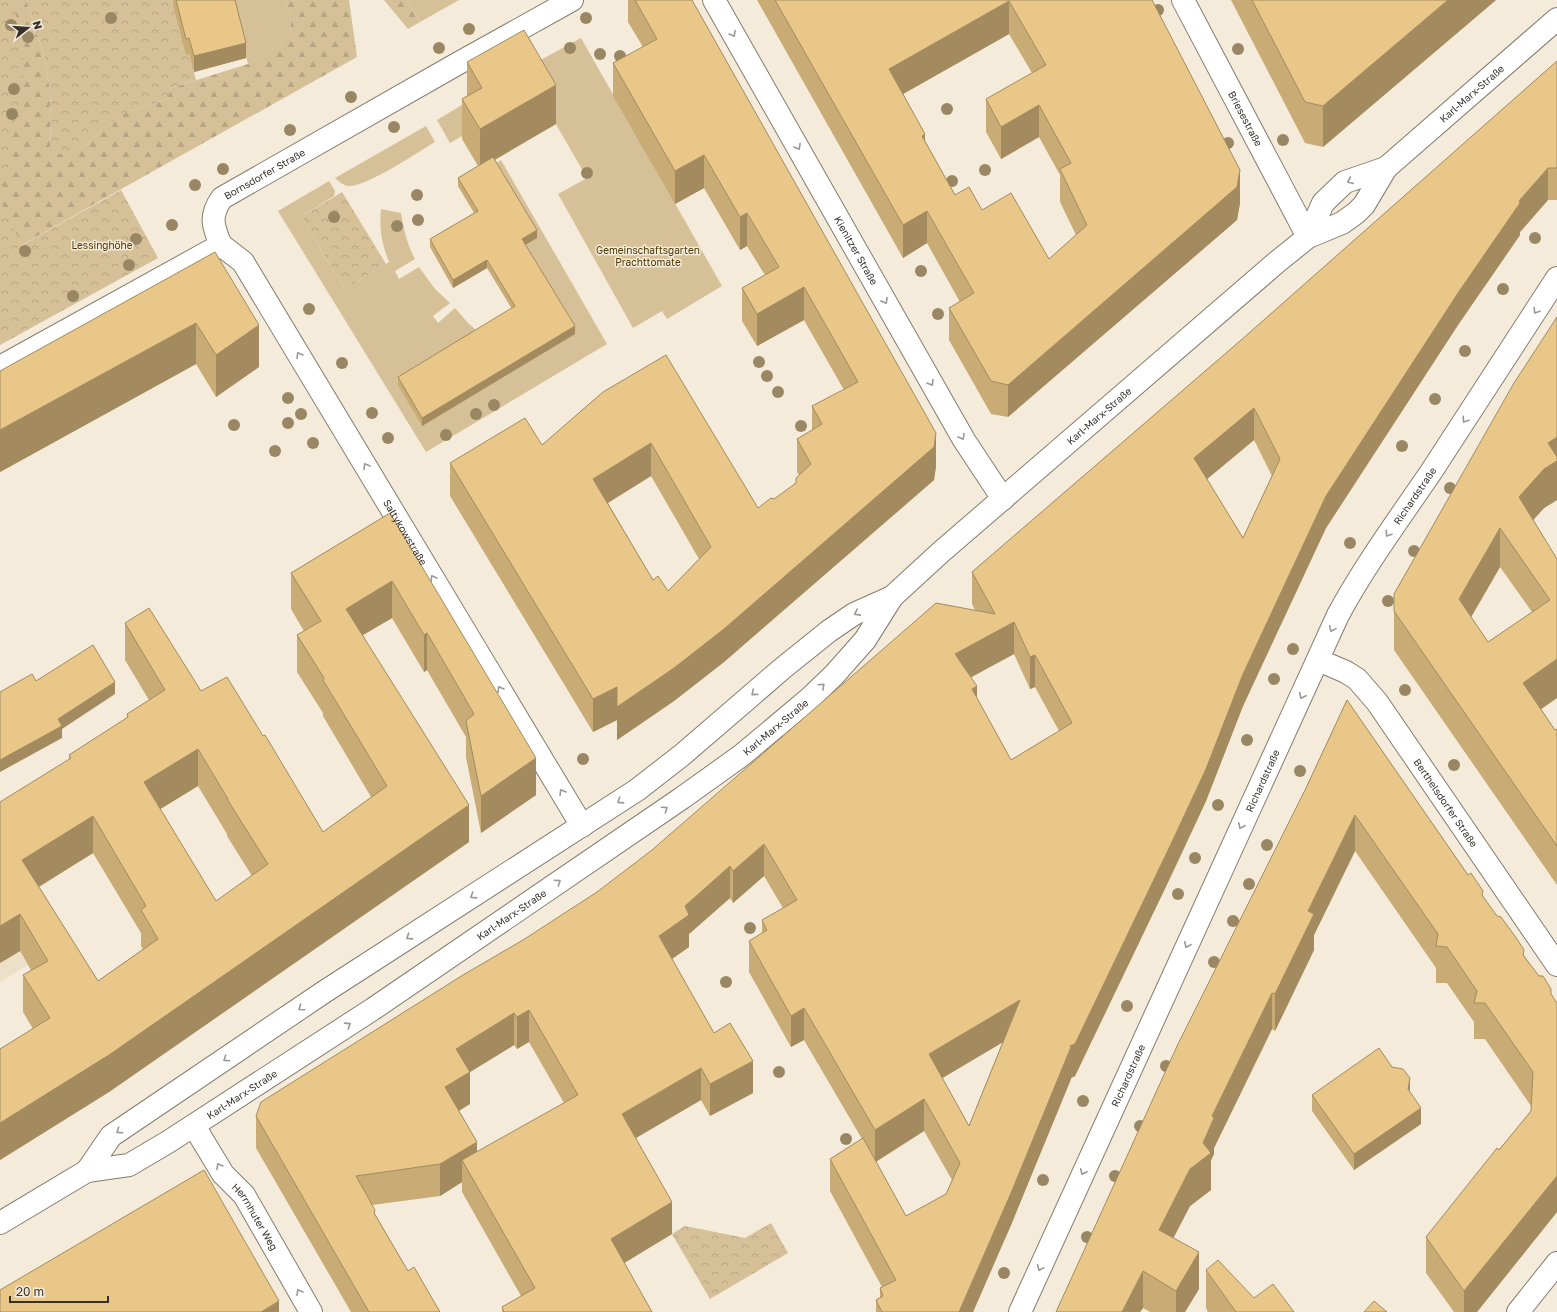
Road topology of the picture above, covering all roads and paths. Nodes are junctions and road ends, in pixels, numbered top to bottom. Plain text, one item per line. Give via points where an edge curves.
1 (572, 0) edge
2 (714, 0) edge
3 (1183, 0) edge
4 (1557, 19) edge
5 (1386, 168) junction
6 (1308, 237) junction
7 (221, 245) junction
8 (1557, 278) edge
9 (0, 367) edge
10 (1003, 499) junction
11 (892, 597) junction
12 (1318, 660) junction
13 (582, 826) junction
14 (1557, 965) edge
15 (194, 1126) junction
16 (87, 1171) junction
17 (0, 1222) edge
18 (1557, 1263) edge
19 (311, 1312) edge
20 (1020, 1312) edge
21 (1518, 1312) edge

1 - 7 street, Bornsdorfer Straße via 222,198 216,206 213,229
2 -> 10 street, Kienitzer Straße via 964,440
3 - 6 street, Briesestraße
4 - 5 street, Karl-Marx-Straße
5 - 6 street, Karl-Marx-Straße via 1356,213 1342,223
5 -> 6 street, Karl-Marx-Straße via 1345,182 1323,203
6 - 10 street, Karl-Marx-Straße
7 - 9 street
13 -> 7 street, Saltykowstraße via 243,262
8 -> 12 street, Richardstraße via 1351,592
10 - 11 street, Karl-Marx-Straße
11 -> 13 street, Karl-Marx-Straße via 854,614 829,631 664,770
15 -> 11 street, Karl-Marx-Straße via 373,1009 742,755 834,675 865,640
12 - 14 street, Berthelsdorfer Straße via 1357,678 1377,702
12 -> 20 street, Richardstraße
13 -> 16 street, Karl-Marx-Straße via 324,992 111,1136
15 - 16 street, Karl-Marx-Straße via 129,1165
19 -> 15 street, Herrnhuter Weg via 244,1196 223,1174
16 - 17 street, Karl-Marx-Straße
18 - 21 street

